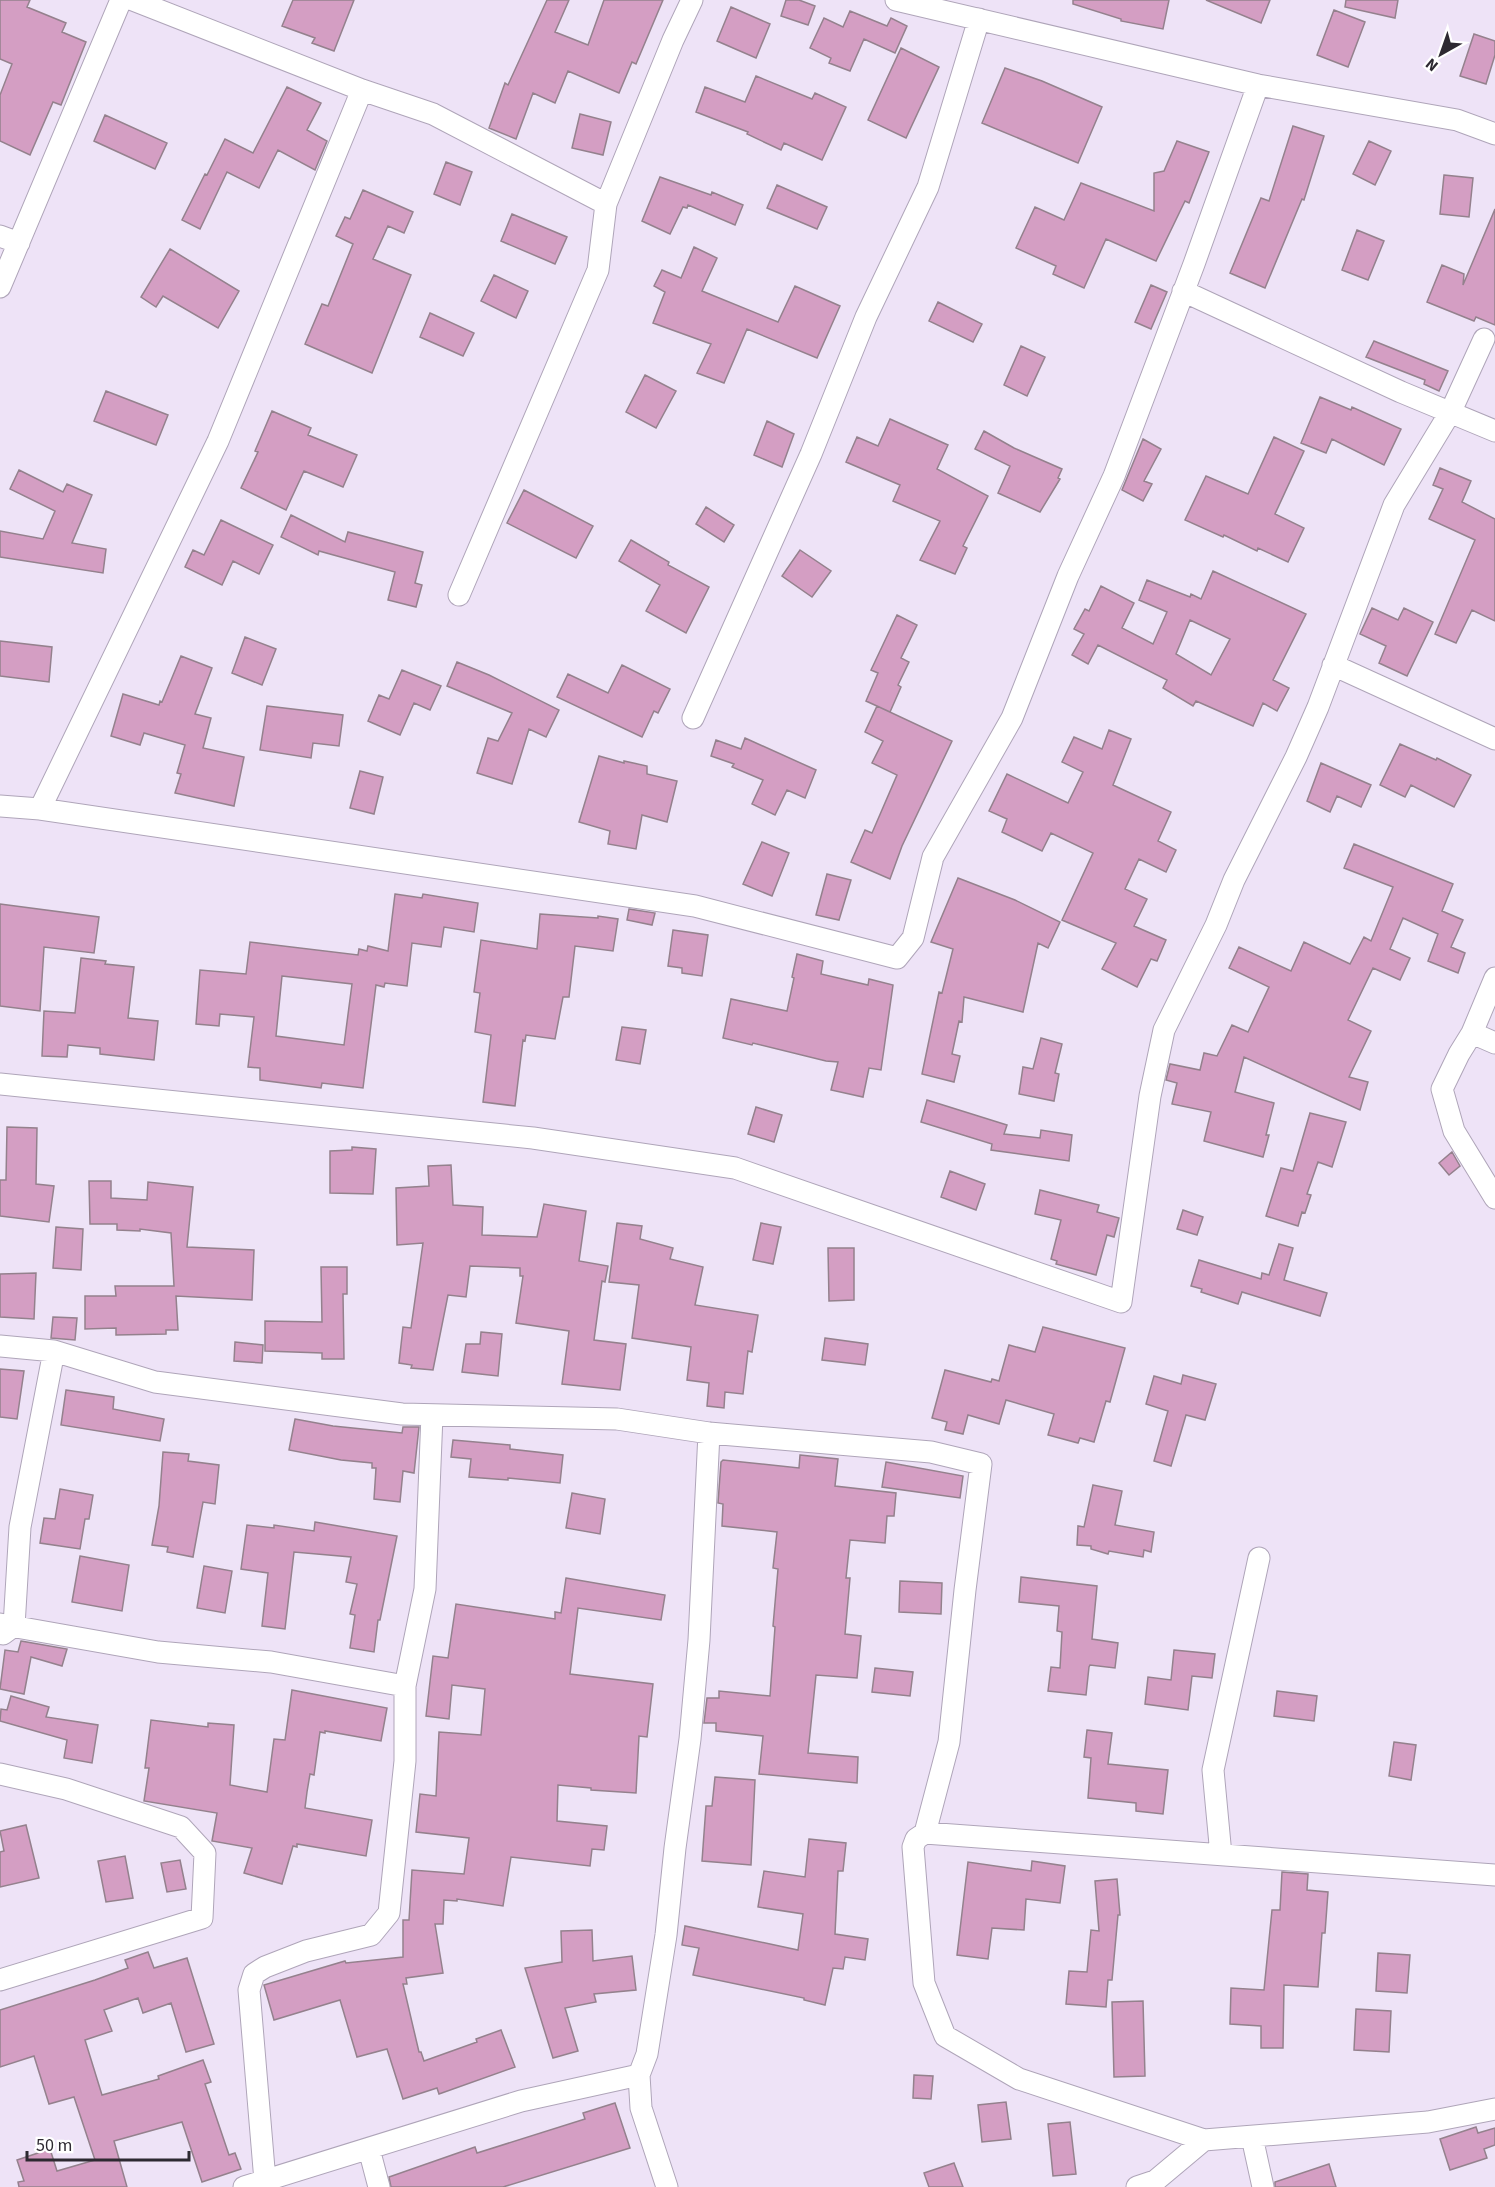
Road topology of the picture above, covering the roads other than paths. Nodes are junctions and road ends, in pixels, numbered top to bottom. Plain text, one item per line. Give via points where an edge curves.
1 (121, 0) edge
2 (133, 0) edge
3 (692, 0) edge
4 (896, 0) edge
5 (979, 18) junction
6 (1258, 85) junction
7 (362, 90) junction
8 (1495, 134) edge
9 (606, 204) junction
10 (9, 239) edge
11 (0, 287) edge
12 (1183, 291) junction
13 (1484, 339) dead end
14 (1451, 411) junction
15 (1495, 431) edge
16 (459, 595) dead end
17 (1333, 665) junction
18 (693, 718) dead end
19 (1495, 739) edge
20 (0, 806) edge
21 (40, 809) junction
22 (1495, 978) edge
23 (1472, 1033) junction
24 (1495, 1044) edge
25 (0, 1084) edge
26 (1495, 1198) edge
27 (0, 1346) edge
28 (54, 1351) junction
29 (432, 1415) junction
30 (709, 1433) junction
31 (1259, 1558) dead end
32 (5, 1629) edge
33 (405, 1686) junction
34 (0, 1774) edge
35 (925, 1833) junction
36 (1221, 1855) junction
37 (1495, 1875) edge
38 (0, 1980) edge
39 (639, 2075) junction
40 (1495, 2109) edge
41 (1252, 2137) junction
42 (1204, 2140) junction
43 (369, 2149) junction
44 (265, 2181) junction
45 (244, 2187) edge
46 (378, 2187) edge
47 (667, 2187) edge
48 (1137, 2187) edge
49 (1263, 2187) edge

1 - 10 street
2 - 7 street
3 - 9 street
4 - 5 street
5 - 6 street
5 - 18 street via 928,187 866,317 811,454
6 - 8 street via 1457,120
6 - 12 street
7 - 9 street via 433,114
7 - 21 street via 218,441
9 - 16 street via 598,270
10 - 11 street
12 - 14 street via 1401,392
12 - 21 street via 1114,476 1068,576 1012,718 933,857 913,938 897,958 695,906
13 - 14 street
14 - 15 street
14 - 17 street via 1394,505
17 - 19 street
17 - 25 street via 1296,757 1164,1030 1150,1096 1121,1302 735,1167 533,1138
20 - 21 street
22 - 23 street
23 - 24 street
23 - 26 street via 1443,1089 1454,1131
27 - 28 street
28 - 29 street via 155,1382
28 - 32 street
29 - 30 street via 617,1419
29 - 33 street via 425,1589
30 - 35 street via 931,1452 981,1464 949,1742
30 - 39 street via 690,1739 666,1935 647,2055
31 - 36 street via 1213,1770
32 - 33 street via 158,1652 271,1662
33 - 44 street via 405,1761 389,1913 371,1935 265,1967 254,1974 249,1990
34 - 38 street via 66,1789 182,1827 205,1853 202,1917
35 - 36 street
35 - 42 street via 913,1846 924,1983 945,2036 1019,2079
36 - 37 street
39 - 43 street via 521,2101
39 - 47 street via 641,2108
40 - 41 street via 1428,2122
41 - 42 street
41 - 49 street
42 - 48 street via 1155,2181
43 - 44 street
43 - 46 street
44 - 45 street

